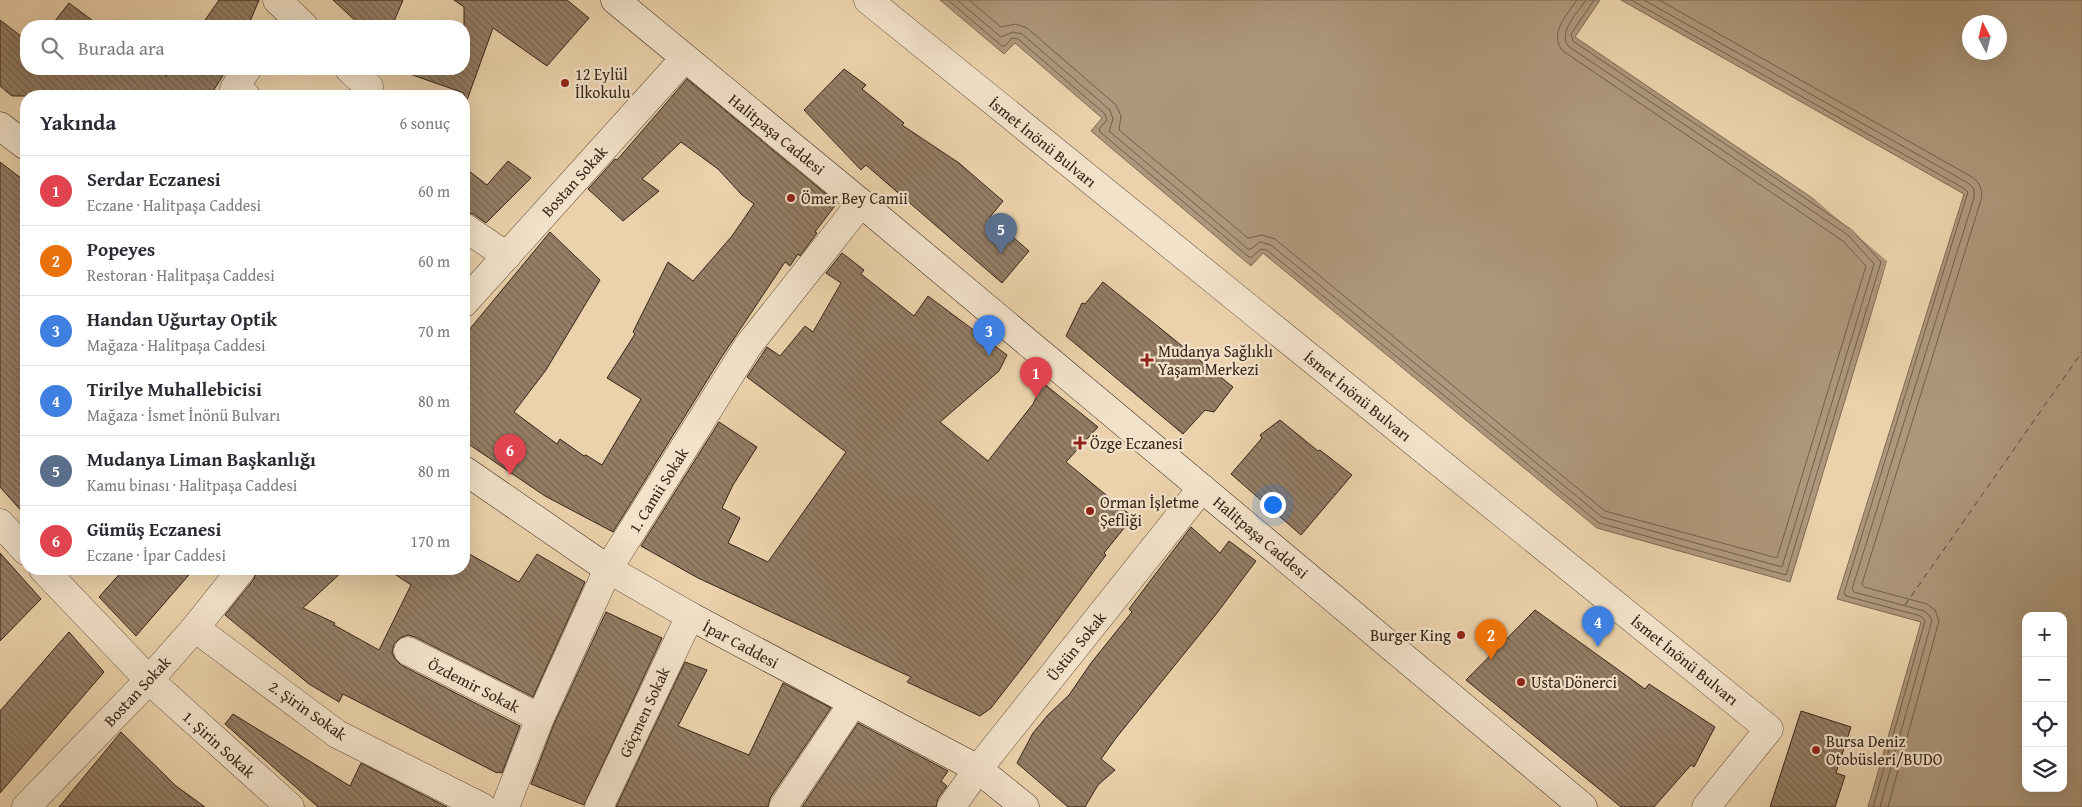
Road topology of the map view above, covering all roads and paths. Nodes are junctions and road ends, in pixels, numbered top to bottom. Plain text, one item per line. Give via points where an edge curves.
1 (615, 0) edge
2 (868, 0) edge
3 (684, 58) junction
4 (243, 75) edge
5 (356, 75) edge
6 (369, 87) dead end
7 (234, 90) edge
8 (0, 126) edge
9 (20, 141) edge
10 (862, 203) junction
11 (470, 231) edge
12 (507, 256) junction
13 (470, 296) edge
14 (470, 474) edge
15 (1202, 488) junction
16 (0, 523) edge
17 (20, 545) edge
18 (608, 568) junction
19 (50, 575) edge
20 (237, 575) edge
21 (690, 616) junction
22 (195, 628) junction
23 (408, 651) dead end
24 (149, 680) junction
25 (853, 703) junction
26 (540, 718) junction
27 (978, 769) junction
28 (26, 807) edge
29 (290, 807) edge
30 (482, 807) edge
31 (505, 807) edge
32 (599, 807) edge
33 (784, 807) edge
34 (951, 807) edge
35 (1025, 807) edge
36 (1583, 807) edge
37 (1706, 807) edge

1 - 3 street, Halitpaşa Caddesi
2 - 37 street, İsmet İnönü Bulvarı via 1770,729
3 - 10 street, Halitpaşa Caddesi
3 - 12 street, Bostan Sokak
4 - 7 street
5 - 6 street
8 - 9 street
10 - 15 street, Halitpaşa Caddesi
10 - 18 street, 1. Camii Sokak via 748,346
11 - 12 street
12 - 13 street, Bostan Sokak
14 - 18 street, İpar Caddesi
15 - 27 street, Üstün Sokak
15 - 36 street, Halitpaşa Caddesi
16 - 17 street
18 - 21 street, İpar Caddesi
18 - 26 street, 1. Camii Sokak
19 - 24 street, 1. Şirin Sokak
20 - 22 street, Bostan Sokak
21 - 25 street, İpar Caddesi
21 - 32 street, Göçmen Sokak
22 - 24 street, Bostan Sokak
22 - 30 street, 2. Şirin Sokak via 337,734
23 - 26 street, Özdemir Sokak
24 - 28 street, Bostan Sokak
24 - 29 street, 1. Şirin Sokak
25 - 27 street, İpar Caddesi
25 - 33 street
26 - 31 street, 1. Camii Sokak
27 - 34 street, Üstün Sokak
27 - 35 street, İpar Caddesi

